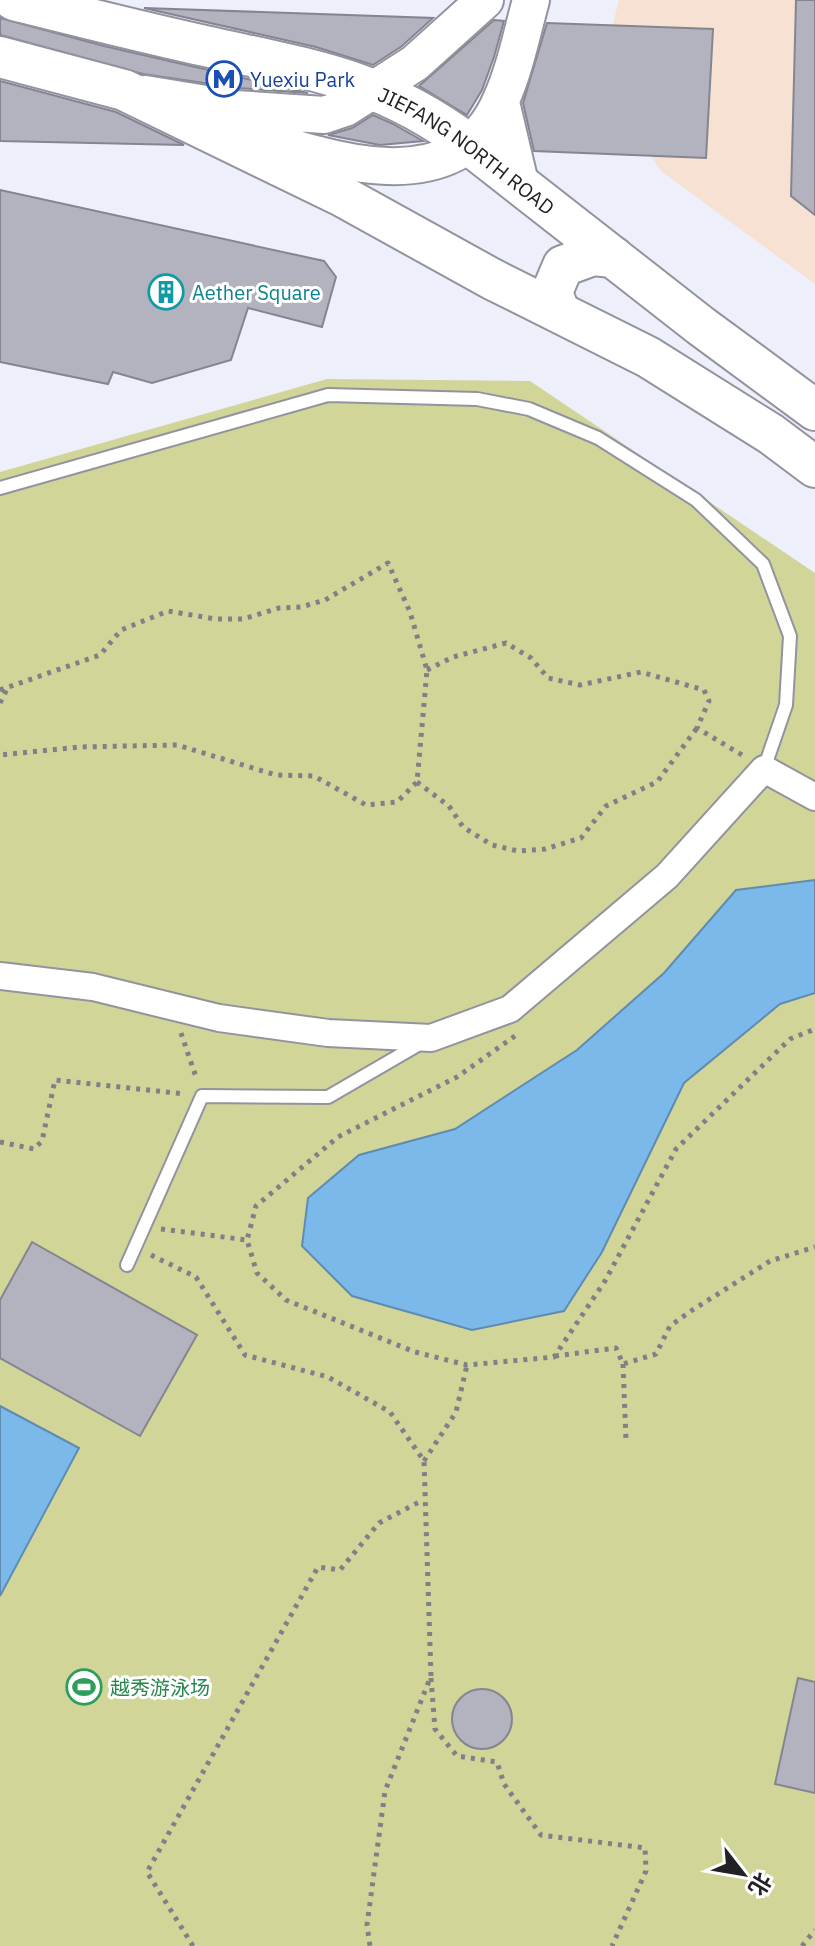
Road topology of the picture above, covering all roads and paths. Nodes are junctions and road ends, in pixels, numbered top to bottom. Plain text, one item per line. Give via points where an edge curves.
1 (14, 0) edge
2 (485, 0) edge
3 (531, 0) edge
4 (0, 57) edge
5 (336, 74) junction
6 (377, 89) junction
7 (124, 90) junction
8 (501, 102) junction
9 (324, 115) junction
10 (467, 143) junction
11 (520, 183) junction
12 (613, 257) junction
13 (558, 309) junction
14 (815, 410) edge
15 (815, 467) edge
16 (0, 488) edge
17 (427, 670) junction
18 (8, 687) junction
19 (0, 690) edge
20 (0, 703) edge
21 (697, 728) junction
22 (0, 755) edge
23 (764, 769) junction
24 (417, 782) junction
25 (815, 797) edge
26 (0, 976) edge
27 (173, 1009) junction
28 (815, 1029) edge
29 (519, 1033) dead end
30 (431, 1038) junction
31 (202, 1096) junction
32 (0, 1142) edge
33 (145, 1227) junction
34 (247, 1240) junction
35 (136, 1247) junction
36 (815, 1247) edge
37 (127, 1265) dead end
38 (554, 1357) junction
39 (623, 1364) junction
40 (467, 1365) junction
41 (626, 1440) dead end
42 (424, 1461) junction
43 (423, 1500) junction
44 (431, 1676) junction
45 (815, 1930) edge
46 (193, 1946) edge
47 (370, 1946) edge
48 (612, 1946) edge
49 (802, 1946) edge

1 - 5 main road, JIEFANG NORTH ROAD
2 - 6 main road via 415,63
3 - 8 main road
4 - 7 main road
5 - 6 main road, JIEFANG NORTH ROAD
5 - 9 main road via 338,89
6 - 9 main road
6 - 10 main road, JIEFANG NORTH ROAD via 434,118
7 - 9 main road via 236,109
7 - 10 main road via 264,138 377,167 420,166
7 - 13 main road
8 - 10 main road
8 - 11 main road
10 - 11 main road, JIEFANG NORTH ROAD
11 - 12 main road, JIEFANG NORTH ROAD
12 - 13 main road via 593,255 563,266 552,292
12 - 14 main road, JIEFANG NORTH ROAD
13 - 15 main road via 648,357
16 - 23 lane via 328,395 477,399 529,409 598,438 696,500 763,564 790,636 786,705
17 - 18 path via 388,563 325,600 301,607 243,619 168,611 121,630 100,655
17 - 21 path via 506,643 531,658 548,678 580,685 641,672 704,690 709,701
17 - 24 path
18 - 19 path
18 - 20 path
21 - 23 path
21 - 24 path via 657,782 606,806 581,838 545,849 518,851 492,845 463,827 449,806
22 - 24 path via 177,745 276,775 314,776 366,805 397,802
23 - 25 street
23 - 30 street via 667,876 510,1009
26 - 27 street via 93,987
27 - 30 street via 328,1033
27 - 31 path
28 - 38 path via 790,1039 676,1149 605,1281
29 - 34 path via 457,1077 338,1137 256,1206
30 - 31 lane via 328,1097
31 - 32 path via 55,1080 42,1141 34,1149
31 - 33 lane
33 - 34 path
33 - 35 lane
34 - 40 path via 257,1273 286,1300 415,1352
35 - 37 lane
35 - 42 path via 196,1277 245,1355 328,1377 390,1412
36 - 39 path via 770,1261 670,1326 656,1354
38 - 39 path via 616,1348
38 - 40 path
39 - 41 path
40 - 42 path via 456,1412
42 - 43 path
43 - 44 path
43 - 46 path via 379,1523 340,1570 318,1567 147,1872
44 - 47 path via 385,1791 367,1925
44 - 48 path via 435,1729 457,1756 497,1762 504,1784 541,1835 645,1848 646,1871
45 - 49 path

